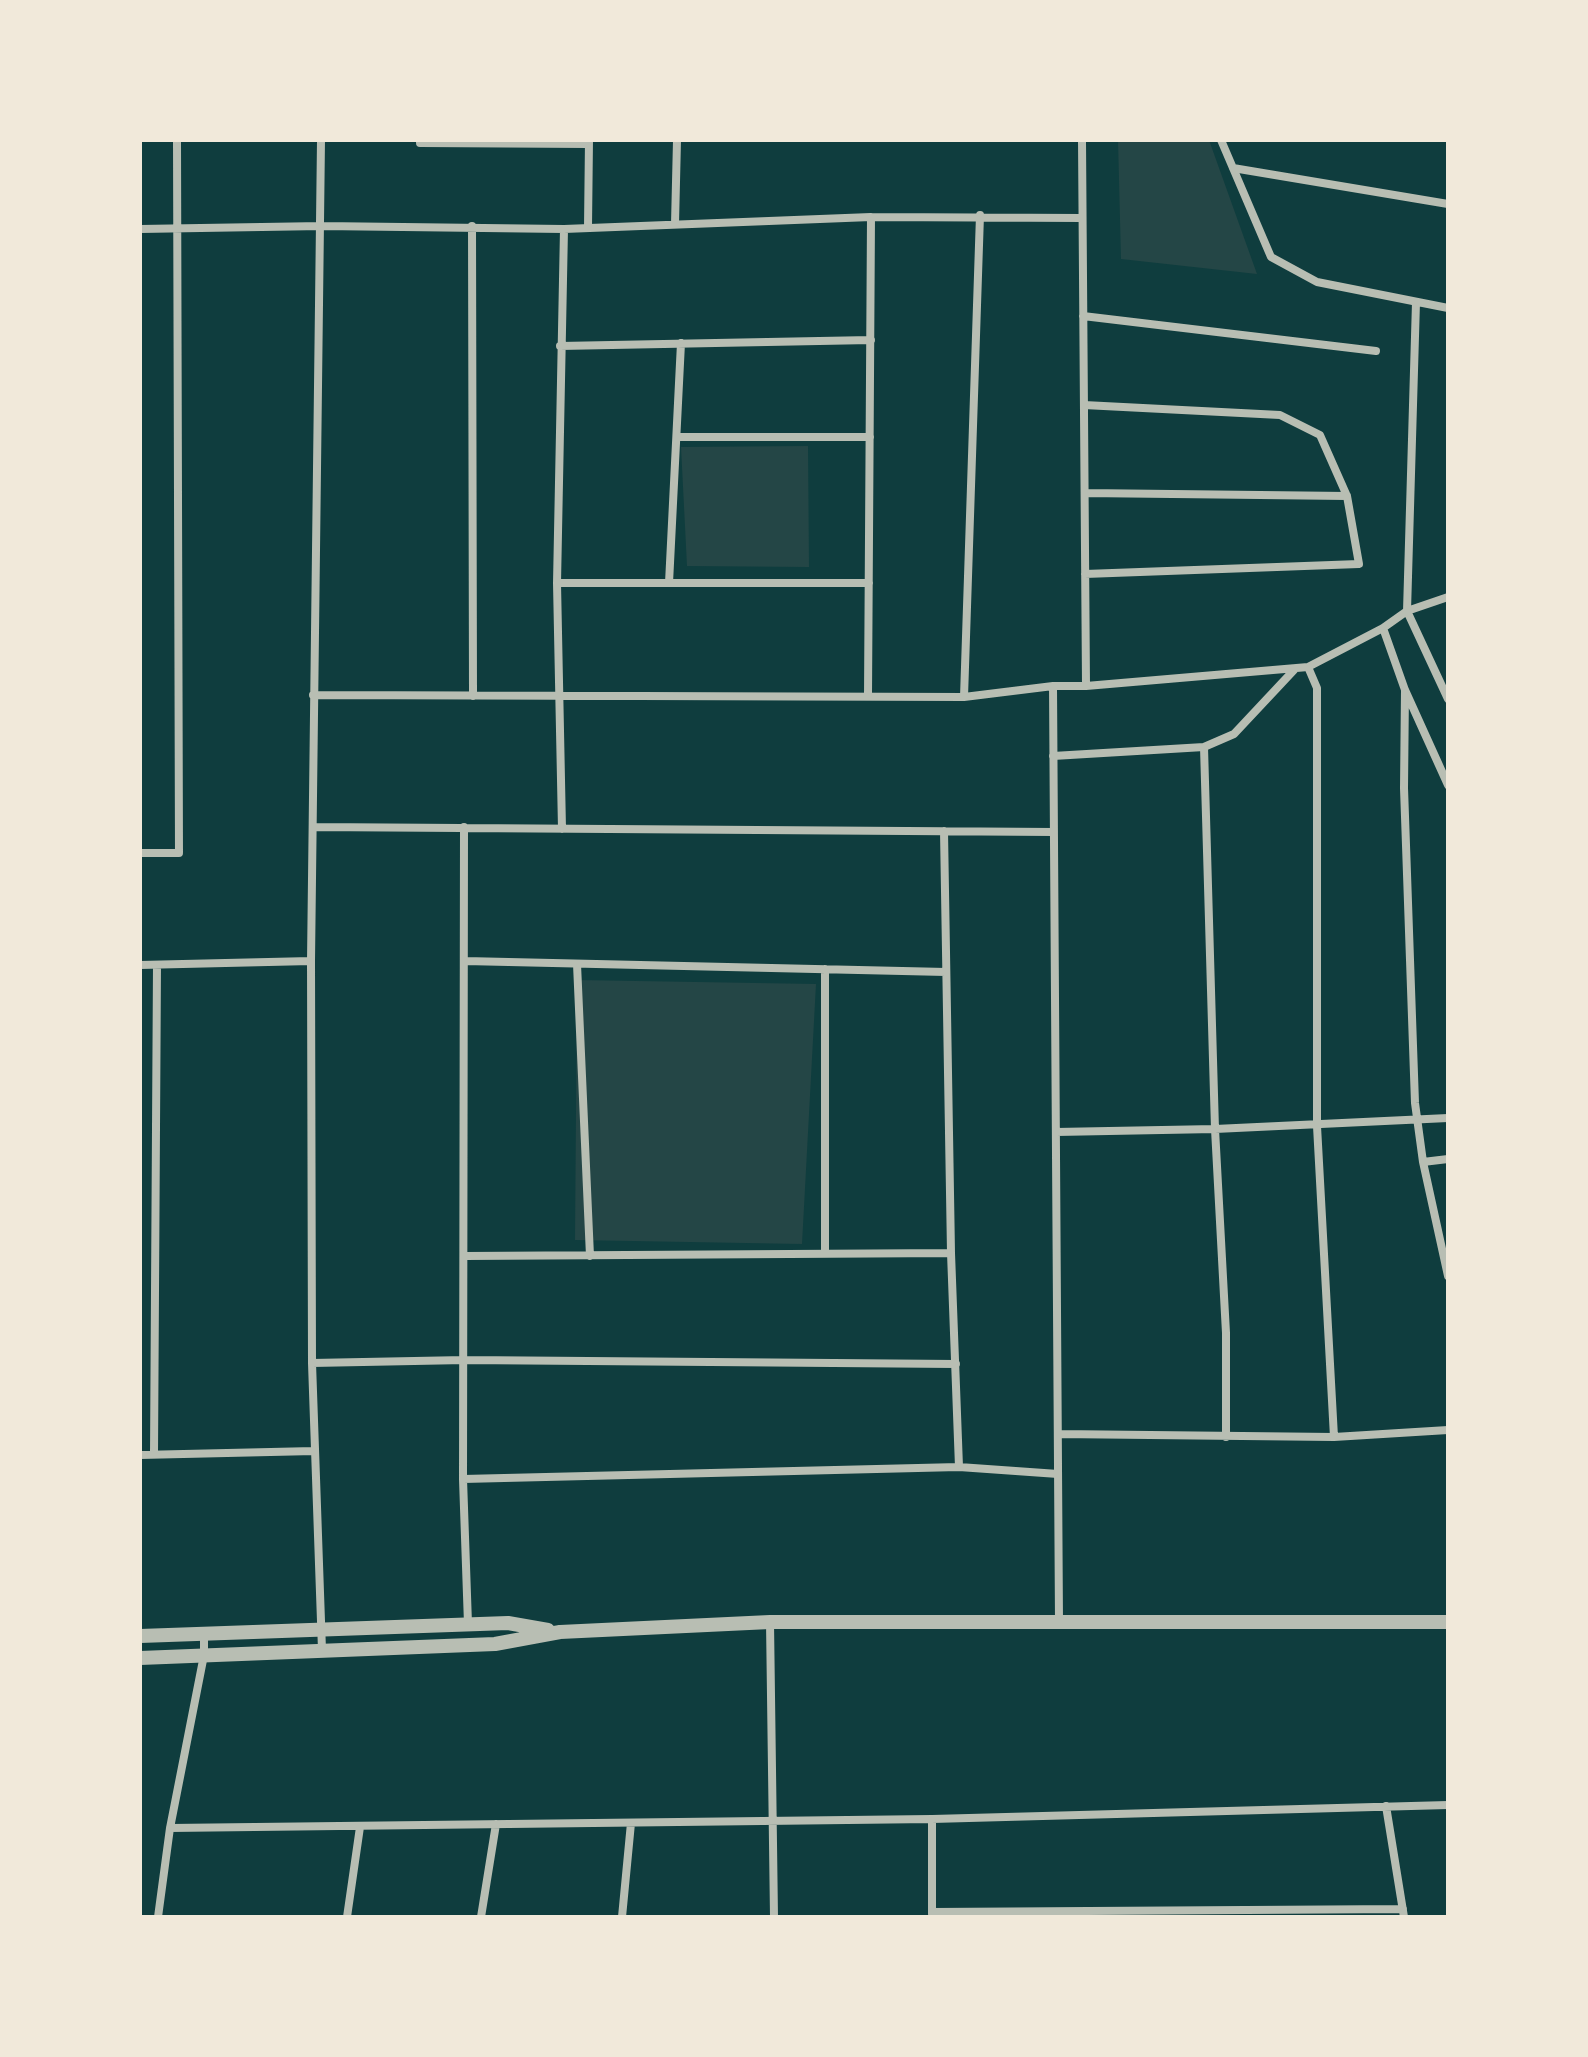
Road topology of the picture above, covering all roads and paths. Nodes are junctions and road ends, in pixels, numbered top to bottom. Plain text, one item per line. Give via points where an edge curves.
1 (177, 140) edge
2 (321, 140) edge
3 (420, 140) edge
4 (677, 140) edge
5 (1082, 140) edge
6 (1221, 140) edge
7 (499, 142) edge
8 (589, 142) edge
9 (1233, 168) junction
10 (1448, 204) edge
11 (980, 215) junction
12 (871, 217) junction
13 (1082, 218) junction
14 (675, 224) junction
15 (322, 226) junction
16 (472, 226) junction
17 (588, 227) junction
18 (177, 228) junction
19 (140, 229) edge
20 (564, 229) junction
21 (1416, 302) junction
22 (1448, 308) edge
23 (1083, 316) junction
24 (871, 340) junction
25 (681, 343) junction
26 (560, 346) junction
27 (1376, 351) dead end
28 (1084, 405) junction
29 (679, 437) junction
30 (870, 437) junction
31 (1085, 493) junction
32 (1347, 496) junction
33 (1085, 574) junction
34 (557, 583) junction
35 (669, 583) junction
36 (869, 583) junction
37 (1448, 597) edge
38 (1407, 611) junction
39 (1383, 628) junction
40 (1308, 667) junction
41 (1295, 669) junction
42 (1053, 686) junction
43 (1086, 686) junction
44 (1405, 690) junction
45 (557, 694) junction
46 (313, 695) junction
47 (473, 696) junction
48 (868, 696) junction
49 (964, 697) junction
50 (1448, 699) edge
51 (1204, 747) junction
52 (1053, 756) junction
53 (1448, 785) edge
54 (313, 827) junction
55 (464, 827) junction
56 (562, 829) junction
57 (944, 831) junction
58 (1054, 832) junction
59 (140, 853) edge
60 (311, 961) junction
61 (465, 961) junction
62 (577, 964) junction
63 (140, 965) edge
64 (157, 965) junction
65 (825, 969) junction
66 (946, 972) junction
67 (1448, 1118) edge
68 (1418, 1120) junction
69 (1317, 1126) junction
70 (1215, 1129) junction
71 (1056, 1132) junction
72 (1448, 1159) edge
73 (1423, 1162) junction
74 (951, 1253) junction
75 (825, 1254) junction
76 (465, 1256) junction
77 (590, 1256) junction
78 (1447, 1263) edge
79 (1448, 1276) edge
80 (465, 1360) junction
81 (312, 1363) junction
82 (956, 1364) junction
83 (1448, 1430) edge
84 (1058, 1434) junction
85 (1226, 1437) junction
86 (1334, 1437) junction
87 (314, 1451) junction
88 (154, 1454) junction
89 (140, 1455) edge
90 (959, 1467) junction
91 (1058, 1474) junction
92 (463, 1479) junction
93 (1059, 1621) junction
94 (770, 1622) junction
95 (1448, 1622) edge
96 (468, 1624) junction
97 (321, 1629) junction
98 (560, 1632) junction
99 (204, 1633) junction
100 (140, 1636) edge
101 (322, 1650) junction
102 (204, 1655) junction
103 (140, 1658) edge
104 (1448, 1805) edge
105 (1386, 1806) junction
106 (932, 1819) junction
107 (771, 1821) junction
108 (631, 1823) junction
109 (496, 1824) junction
110 (360, 1827) junction
111 (170, 1828) junction
112 (1403, 1913) edge
113 (932, 1914) edge
114 (158, 1917) edge
115 (347, 1917) edge
116 (481, 1917) edge
117 (622, 1917) edge
118 (774, 1917) edge

1 - 18 street
2 - 15 street
3 - 7 street
4 - 14 street
5 - 13 street
6 - 9 street
7 - 8 street
8 - 17 street
9 - 10 street
9 - 21 street via 1271,257 1317,282
11 - 12 street
11 - 13 street
11 - 49 street
12 - 14 street
12 - 24 street
13 - 23 street
14 - 17 street
15 - 16 street
15 - 18 street
15 - 46 street
16 - 20 street
16 - 47 street
17 - 20 street
18 - 19 street
18 - 59 street via 179,853
20 - 26 street
21 - 22 street
21 - 38 street
23 - 27 street
23 - 28 street
24 - 25 street
24 - 30 street
25 - 26 street
25 - 29 street
26 - 34 street
28 - 31 street
28 - 32 street via 1280,415 1320,435
29 - 30 street
29 - 35 street
30 - 36 street
31 - 32 street
31 - 33 street
32 - 33 street via 1359,564
33 - 43 street
34 - 35 street
34 - 45 street
35 - 36 street
36 - 48 street
37 - 38 street
38 - 39 street
38 - 50 street
39 - 40 street
39 - 44 street
40 - 41 street
40 - 69 street via 1317,688
41 - 43 street
41 - 51 street via 1234,734
42 - 43 street
42 - 49 street
42 - 52 street
44 - 53 street
44 - 68 street
45 - 47 street
45 - 48 street
45 - 56 street
46 - 47 street
46 - 54 street
48 - 49 street
51 - 52 street
51 - 70 street
52 - 58 street
54 - 55 street
54 - 60 street
55 - 56 street
55 - 61 street
56 - 57 street
57 - 58 street
57 - 66 street
58 - 71 street
60 - 64 street
60 - 81 street
61 - 62 street
61 - 76 street
62 - 65 street
62 - 77 street
63 - 64 street
64 - 88 street
65 - 66 street
65 - 75 street
66 - 74 street
67 - 68 street
68 - 69 street
68 - 73 street
69 - 70 street
69 - 86 street
70 - 71 street
70 - 85 street
71 - 84 street
72 - 73 street
73 - 78 street
74 - 75 street
74 - 82 street
75 - 77 street
76 - 77 street
76 - 80 street
78 - 79 street
80 - 81 street
80 - 82 street
80 - 92 street
81 - 87 street
82 - 90 street
83 - 86 street
84 - 85 street
84 - 91 street
85 - 86 street
87 - 88 street
87 - 97 street
88 - 89 street
90 - 91 street
90 - 92 street
91 - 93 street
92 - 96 street
93 - 94 street
93 - 95 street
94 - 98 street
94 - 107 street
96 - 97 street
96 - 98 street via 508,1623
97 - 99 street
97 - 101 street
98 - 101 street via 495,1644
99 - 100 street
99 - 102 street
101 - 102 street
102 - 103 street
102 - 111 street
104 - 105 street
105 - 106 street
105 - 112 street
106 - 107 street
106 - 113 street
107 - 108 street
107 - 118 street
108 - 109 street
108 - 117 street
109 - 110 street
109 - 116 street
110 - 111 street
110 - 115 street
111 - 114 street
112 - 113 street

